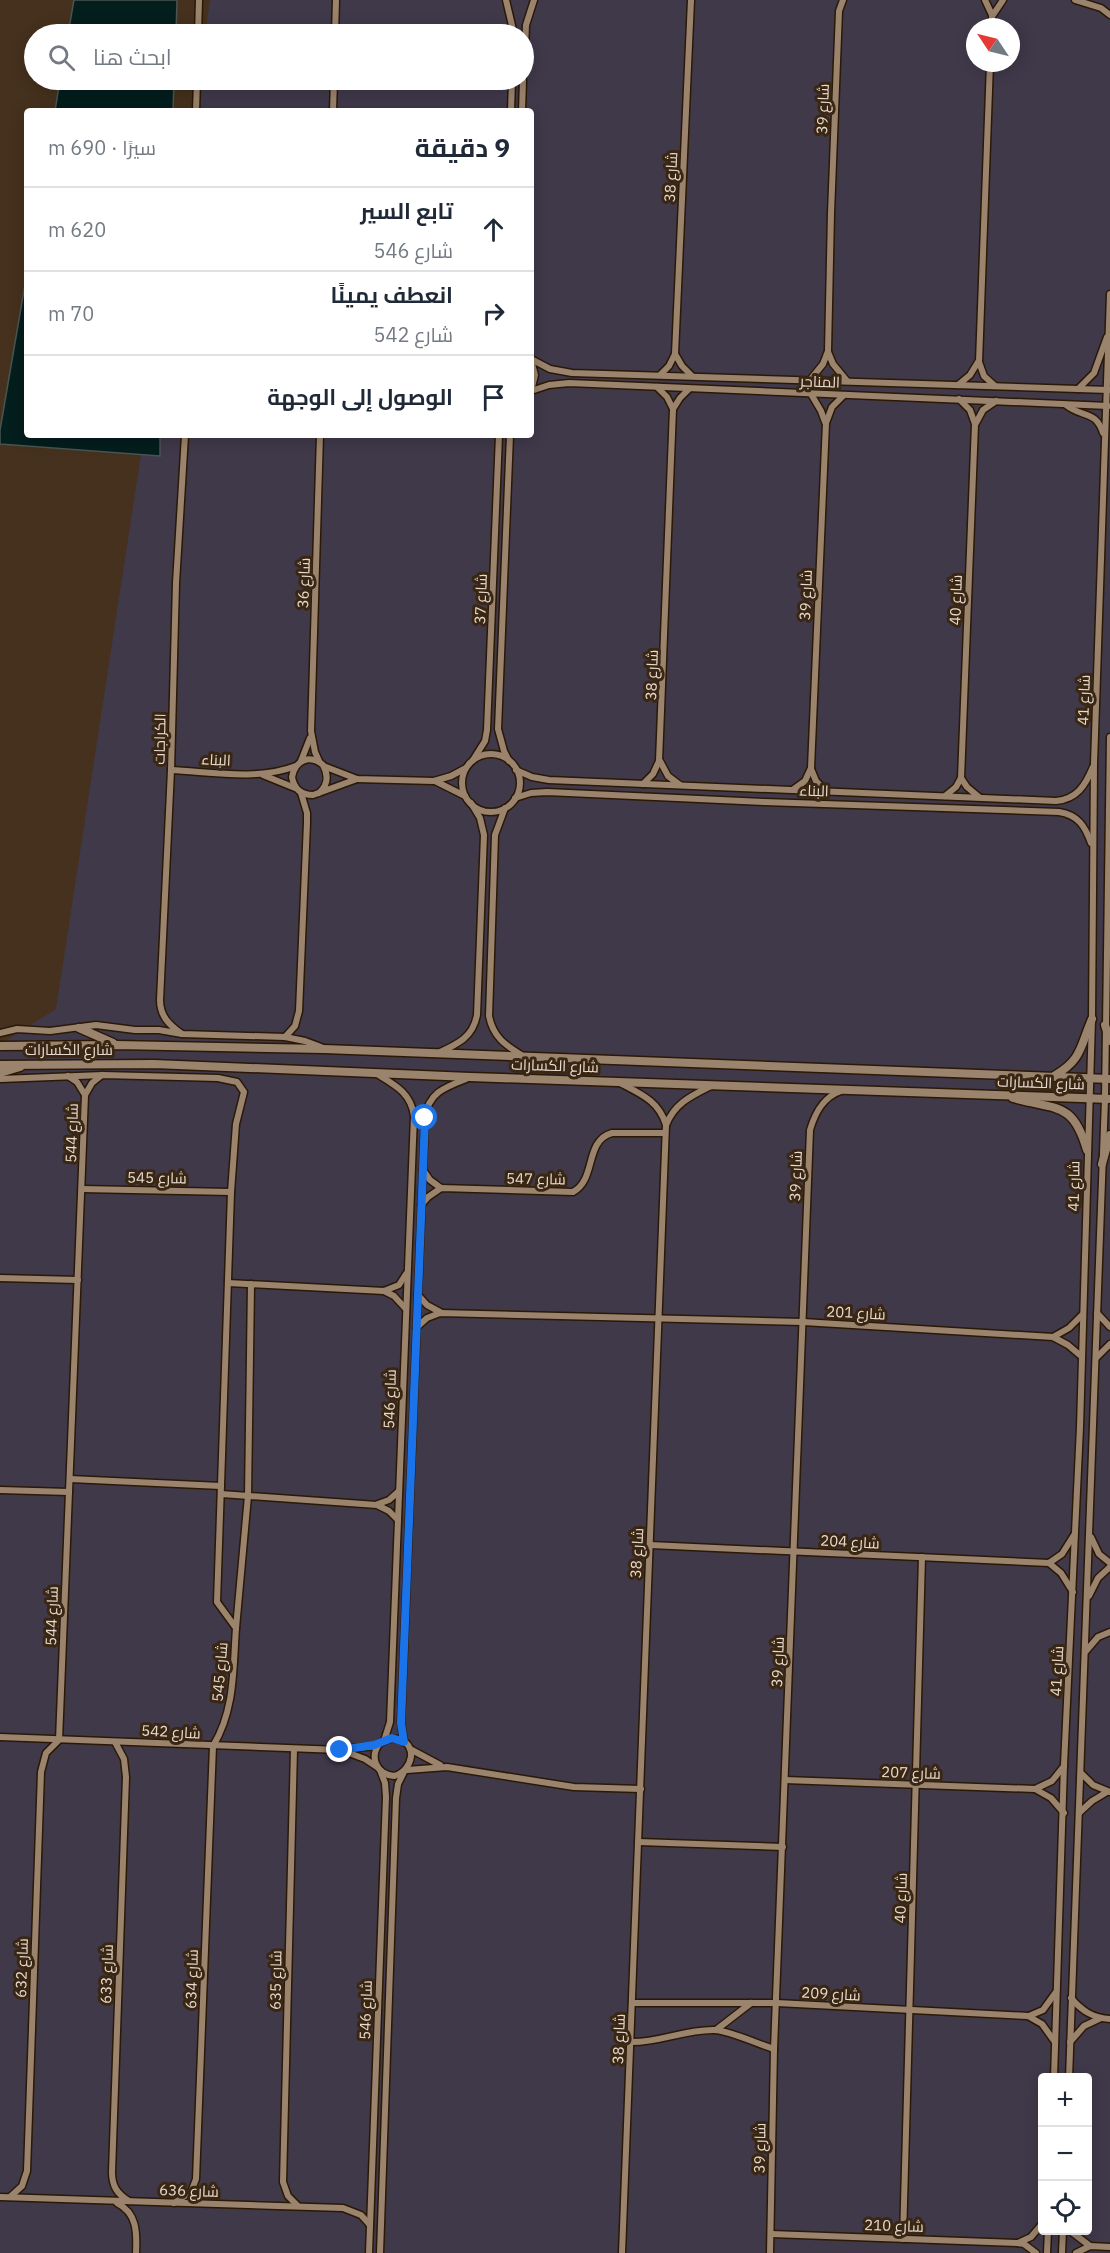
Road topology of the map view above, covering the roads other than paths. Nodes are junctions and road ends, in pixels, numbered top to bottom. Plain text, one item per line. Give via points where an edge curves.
1 (199, 0) edge
2 (336, 0) edge
3 (506, 0) edge
4 (534, 0) edge
5 (834, 0) edge
6 (843, 0) edge
7 (985, 0) edge
8 (1003, 0) edge
9 (1075, 0) edge
10 (690, 1) edge
11 (839, 11) junction
12 (992, 15) joint
13 (1110, 15) edge
14 (198, 24) edge
15 (335, 24) edge
16 (512, 24) edge
17 (526, 24) edge
18 (990, 72) edge
19 (197, 90) edge
20 (334, 90) edge
21 (512, 90) edge
22 (523, 90) edge
23 (196, 108) edge
24 (333, 108) edge
25 (511, 108) edge
26 (522, 108) edge
27 (1110, 294) edge
28 (1109, 333) edge
29 (828, 351) junction
30 (675, 354) junction
31 (534, 361) edge
32 (979, 362) junction
33 (660, 375) junction
34 (692, 376) junction
35 (810, 380) junction
36 (847, 381) junction
37 (958, 385) junction
38 (995, 386) junction
39 (657, 387) junction
40 (689, 388) junction
41 (534, 390) edge
42 (1077, 390) junction
43 (1108, 390) edge
44 (811, 394) junction
45 (844, 395) junction
46 (959, 399) junction
47 (996, 401) junction
48 (1066, 404) junction
49 (1108, 406) edge
50 (673, 409) junction
51 (826, 423) junction
52 (975, 424) junction
53 (185, 438) edge
54 (320, 438) edge
55 (499, 438) edge
56 (510, 438) edge
57 (1105, 440) junction
58 (311, 731) junction
59 (1110, 737) edge
60 (473, 760) junction
61 (509, 761) junction
62 (659, 761) junction
63 (321, 763) junction
64 (298, 764) junction
65 (1094, 764) junction
66 (467, 767) junction
67 (811, 768) junction
68 (171, 770) junction
69 (516, 770) junction
70 (260, 774) junction
71 (961, 778) junction
72 (357, 779) junction
73 (1109, 780) edge
74 (434, 781) junction
75 (642, 784) junction
76 (681, 786) junction
77 (793, 790) junction
78 (298, 791) junction
79 (826, 791) junction
80 (319, 793) junction
81 (465, 796) junction
82 (944, 796) junction
83 (515, 798) junction
84 (980, 798) junction
85 (471, 803) junction
86 (505, 808) junction
87 (1093, 849) junction
88 (1110, 852) edge
89 (1092, 1019) junction
90 (1105, 1025) junction
91 (79, 1028) junction
92 (0, 1033) edge
93 (182, 1034) junction
94 (285, 1037) junction
95 (1110, 1041) edge
96 (116, 1045) junction
97 (0, 1046) edge
98 (324, 1049) junction
99 (434, 1054) junction
100 (526, 1058) junction
101 (32, 1063) junction
102 (0, 1065) edge
103 (376, 1073) junction
104 (0, 1074) edge
105 (103, 1075) junction
106 (68, 1076) junction
107 (1053, 1076) junction
108 (470, 1077) junction
109 (1090, 1078) junction
110 (0, 1079) edge
111 (1108, 1079) edge
112 (618, 1082) junction
113 (714, 1085) junction
114 (241, 1086) joint
115 (847, 1090) junction
116 (86, 1095) junction
117 (998, 1095) junction
118 (1089, 1098) junction
119 (1108, 1099) edge
120 (666, 1125) junction
121 (665, 1133) junction
122 (1110, 1135) edge
123 (1087, 1150) junction
124 (1102, 1164) junction
125 (423, 1168) junction
126 (441, 1188) junction
127 (82, 1189) junction
128 (231, 1192) junction
129 (421, 1205) junction
130 (407, 1271) junction
131 (0, 1278) edge
132 (78, 1280) junction
133 (228, 1283) junction
134 (251, 1284) junction
135 (384, 1291) junction
136 (417, 1294) junction
137 (406, 1310) junction
138 (440, 1312) junction
139 (1097, 1313) junction
140 (1082, 1315) junction
141 (658, 1318) junction
142 (803, 1322) junction
143 (1110, 1327) edge
144 (416, 1328) junction
145 (1053, 1337) junction
146 (1110, 1344) edge
147 (1081, 1356) junction
148 (1096, 1359) junction
149 (70, 1479) junction
150 (221, 1486) junction
151 (0, 1490) edge
152 (399, 1491) junction
153 (69, 1492) junction
154 (221, 1494) junction
155 (248, 1496) junction
156 (377, 1505) junction
157 (398, 1520) junction
158 (1076, 1532) junction
159 (1090, 1534) junction
160 (650, 1545) junction
161 (794, 1551) junction
162 (922, 1557) junction
163 (1049, 1563) junction
164 (1110, 1563) edge
165 (1110, 1567) edge
166 (1073, 1593) junction
167 (1088, 1599) junction
168 (236, 1628) junction
169 (1110, 1632) edge
170 (1086, 1651) junction
171 (0, 1737) edge
172 (59, 1740) junction
173 (115, 1742) junction
174 (382, 1742) junction
175 (404, 1742) junction
176 (213, 1746) junction
177 (409, 1748) junction
178 (294, 1749) junction
179 (340, 1750) junction
180 (1064, 1765) junction
181 (447, 1767) junction
182 (378, 1768) junction
183 (405, 1771) junction
184 (1081, 1773) junction
185 (785, 1780) junction
186 (916, 1785) junction
187 (641, 1789) junction
188 (1035, 1789) junction
189 (1109, 1792) edge
190 (1064, 1813) junction
191 (1079, 1813) junction
192 (639, 1842) junction
193 (783, 1847) junction
194 (1058, 1990) junction
195 (1071, 1998) junction
196 (632, 2002) junction
197 (751, 2003) junction
198 (777, 2003) junction
199 (909, 2010) junction
200 (1028, 2016) junction
201 (1102, 2018) junction
202 (1110, 2019) edge
203 (716, 2030) junction
204 (630, 2042) junction
205 (1070, 2042) junction
206 (1056, 2043) junction
207 (774, 2049) junction
208 (1054, 2073) edge
209 (1069, 2073) edge
210 (0, 2197) edge
211 (9, 2197) junction
212 (114, 2201) junction
213 (129, 2201) junction
214 (174, 2202) junction
215 (298, 2206) junction
216 (370, 2225) junction
217 (1038, 2229) edge
218 (771, 2234) junction
219 (1048, 2235) edge
220 (1063, 2235) edge
221 (1076, 2235) edge
222 (903, 2239) junction
223 (1017, 2243) junction
224 (1090, 2246) junction
225 (1110, 2247) edge
226 (136, 2253) edge
227 (369, 2253) edge
228 (380, 2253) edge
229 (622, 2253) edge
230 (770, 2253) edge
231 (1036, 2253) edge
232 (1047, 2253) edge
233 (1062, 2253) edge
234 (1076, 2253) edge

1 - 14 street
2 - 15 street
3 - 16 street
4 - 17 street
5 - 11 street, شارع 39
6 - 11 street, شارع 39
7 - 12 street
8 - 12 street
9 - 13 street
10 - 30 street, شارع 38
11 - 29 street, شارع 39
18 - 32 street
19 - 23 street
20 - 24 street
21 - 25 street
22 - 26 street
27 - 28 street, شارع 41
28 - 42 street via 1094,373
28 - 43 street, شارع 41
29 - 35 street, شارع 39
29 - 36 street
30 - 33 street
30 - 34 street
31 - 33 street, المناجر via 561,372
32 - 37 street
32 - 38 street via 984,376
33 - 34 street, المناجر
34 - 35 street, المناجر
35 - 36 street, المناجر
36 - 37 street, المناجر
37 - 38 street, المناجر
38 - 42 street, المناجر
39 - 40 street, المناجر
39 - 41 street, المناجر via 569,383
39 - 50 street
40 - 44 street, المناجر
40 - 50 street
42 - 43 street, المناجر
43 - 49 street, شارع 41
44 - 45 street, المناجر
44 - 51 street, شارع 39
45 - 46 street, المناجر
45 - 51 street, شارع 39 via 832,407
46 - 47 street, المناجر
46 - 52 street via 970,410
47 - 48 street, المناجر
47 - 52 street via 983,410
48 - 49 street, المناجر
48 - 57 street via 1095,418
49 - 57 street, شارع 41
50 - 62 street, شارع 38
51 - 67 street, شارع 39
52 - 71 street, شارع 40
53 - 68 street, الكراجات
54 - 58 street, شارع 36
55 - 60 street, شارع 37 via 487,730
56 - 61 street, شارع 37 via 498,718 500,740
57 - 65 street, شارع 41
58 - 63 street, شارع 36
58 - 64 street, شارع 36
59 - 73 street, شارع 41
60 - 61 street via 489,754
60 - 66 street
61 - 69 street
62 - 75 street
62 - 76 street via 668,776
63 - 64 street via 307,759
63 - 72 street
63 - 80 street via 328,777
64 - 70 street, البناء
64 - 78 street via 292,777
65 - 84 street, البناء via 1084,786 1067,799
65 - 87 street, شارع 41
66 - 74 street
66 - 81 street via 462,781
67 - 77 street via 805,781
67 - 79 street
68 - 70 street, البناء
68 - 93 street, الكراجات via 160,1008
69 - 75 street, البناء via 549,780
69 - 83 street via 519,787
70 - 78 street, البناء
71 - 82 street
71 - 84 street
72 - 74 street
72 - 80 street
73 - 88 street, شارع 41
74 - 81 street
75 - 76 street, البناء
76 - 77 street, البناء
77 - 79 street, البناء
78 - 80 street via 306,795
78 - 94 street via 307,823 299,1011 295,1026
79 - 82 street, البناء
81 - 85 street
82 - 84 street, البناء
83 - 86 street
83 - 87 street, البناء via 547,792 1059,812 1075,817 1083,825
85 - 86 street via 490,812
85 - 99 street via 484,835 476,1023 466,1038
86 - 100 street via 495,835 489,1016 500,1041
87 - 89 street, شارع 41
88 - 90 street, شارع 41
89 - 107 street via 1077,1057
89 - 109 street, شارع 41
90 - 95 street
90 - 111 street, شارع 41
91 - 92 street, شارع الكسارات
91 - 93 street, شارع الكسارات via 96,1025
91 - 96 street
93 - 94 street, شارع الكسارات
94 - 98 street, شارع الكسارات
96 - 97 street, شارع الكسارات
96 - 98 street, شارع الكسارات
98 - 99 street, شارع الكسارات
99 - 100 street, شارع الكسارات
100 - 107 street, شارع الكسارات
101 - 102 street, شارع الكسارات
101 - 103 street, شارع الكسارات
101 - 104 street
103 - 108 street, شارع الكسارات
103 - 130 street, شارع 546 via 406,1094 413,1108
105 - 106 street, شارع الكسارات
105 - 114 street, شارع الكسارات via 225,1078
105 - 116 street, شارع 544 via 92,1083
106 - 110 street, شارع الكسارات
106 - 116 street, شارع 544
107 - 109 street, شارع الكسارات
108 - 112 street, شارع الكسارات
108 - 125 street, شارع 546 via 440,1090 429,1101
109 - 111 street, شارع الكسارات
109 - 118 street, شارع 41
111 - 119 street, شارع 41
112 - 113 street, شارع الكسارات
112 - 120 street via 654,1103
113 - 115 street, شارع الكسارات
113 - 120 street, شارع 38 via 684,1100
114 - 128 street, شارع 545 via 244,1096 236,1124
115 - 117 street, شارع الكسارات
115 - 142 street, شارع 39 via 827,1100 810,1130
116 - 127 street, شارع 544
117 - 118 street, شارع الكسارات
117 - 123 street via 1069,1114 1082,1130
118 - 119 street, شارع الكسارات
118 - 123 street, شارع 41
119 - 124 street, شارع 41
120 - 121 street, شارع 38
121 - 126 street, شارع 547 via 606,1135 596,1144 582,1185 573,1192
121 - 141 street, شارع 38
122 - 124 street
123 - 140 street, شارع 41
124 - 139 street, شارع 41
125 - 126 street
125 - 129 street, شارع 546
126 - 129 street
127 - 128 street, شارع 545
127 - 132 street, شارع 544
128 - 133 street, شارع 545
129 - 136 street, شارع 546
130 - 135 street via 399,1285
130 - 137 street, شارع 546
131 - 132 street
132 - 149 street, شارع 544
133 - 134 street
133 - 150 street, شارع 545
134 - 135 street
134 - 155 street
135 - 137 street
136 - 138 street
136 - 144 street, شارع 546
137 - 152 street, شارع 546
138 - 141 street
138 - 144 street
139 - 143 street
139 - 148 street, شارع 41
140 - 145 street
140 - 147 street, شارع 41
141 - 142 street, شارع 201
141 - 160 street, شارع 38
142 - 145 street, شارع 201
142 - 161 street, شارع 39
144 - 175 street, شارع 546 via 401,1723
145 - 147 street, شارع 201
146 - 148 street
147 - 158 street, شارع 41
148 - 159 street, شارع 41
149 - 150 street
149 - 153 street, شارع 544
150 - 154 street, شارع 545
151 - 153 street
152 - 156 street
152 - 157 street, شارع 546
153 - 172 street, شارع 544
154 - 155 street
154 - 168 street, شارع 545 via 217,1602
155 - 156 street
155 - 168 street
156 - 157 street
157 - 174 street, شارع 546 via 390,1722
158 - 163 street via 1062,1554
158 - 166 street, شارع 41
159 - 164 street via 1099,1554
159 - 167 street, شارع 41
160 - 161 street, شارع 204
160 - 187 street, شارع 38
161 - 162 street, شارع 204
161 - 185 street, شارع 39
162 - 163 street, شارع 204
162 - 186 street, شارع 40
163 - 166 street via 1061,1573
165 - 167 street via 1098,1578
166 - 180 street, شارع 41
167 - 170 street, شارع 41
168 - 176 street, شارع 545 via 230,1704 223,1731
169 - 170 street via 1098,1637
170 - 184 street, شارع 41
171 - 172 street, شارع 542
172 - 173 street, شارع 542
172 - 211 street, شارع 632 via 46,1753 41,1772 27,2171 22,2186
173 - 176 street, شارع 542
173 - 213 street, شارع 633 via 124,1759 126,1777 112,2172 118,2193
174 - 175 street via 396,1738
174 - 179 street, شارع 542
174 - 182 street via 374,1755
175 - 177 street
176 - 178 street, شارع 542
176 - 214 street, شارع 634 via 197,2173 190,2192
177 - 181 street
177 - 183 street via 411,1757
178 - 179 street, شارع 542
178 - 215 street, شارع 635 via 283,2182 288,2196
179 - 182 street, شارع 542
180 - 188 street via 1052,1780
180 - 190 street, شارع 41
181 - 183 street
181 - 187 street via 574,1787
182 - 183 street via 388,1775
182 - 216 street, شارع 546 via 386,1797
183 - 228 street, شارع 546 via 396,1798
184 - 189 street via 1093,1785
184 - 191 street, شارع 41
185 - 186 street, شارع 207
185 - 193 street, شارع 39
186 - 188 street, شارع 207
186 - 199 street, شارع 40
187 - 192 street, شارع 38
188 - 190 street via 1051,1798
189 - 191 street
190 - 194 street, شارع 41
191 - 195 street, شارع 41
192 - 193 street
192 - 196 street, شارع 38
193 - 198 street, شارع 39
194 - 200 street via 1042,2010
194 - 206 street, شارع 41
195 - 201 street via 1085,2012
195 - 205 street, شارع 41
196 - 197 street, شارع 209
196 - 204 street, شارع 38
197 - 198 street, شارع 209
197 - 203 street
198 - 199 street, شارع 209
198 - 207 street, شارع 39
199 - 200 street, شارع 209
199 - 222 street, شارع 40
200 - 206 street via 1042,2024
201 - 202 street
201 - 205 street via 1084,2026
203 - 204 street via 676,2034 647,2043
203 - 207 street
204 - 229 street, شارع 38
205 - 209 street, شارع 41
206 - 208 street, شارع 41
207 - 218 street, شارع 39
210 - 211 street, شارع 636
211 - 212 street, شارع 636
212 - 213 street, شارع 636
212 - 226 street via 129,2211 133,2219
213 - 214 street, شارع 636
214 - 215 street, شارع 636
215 - 216 street, شارع 636 via 350,2209
216 - 227 street, شارع 546
217 - 223 street
218 - 222 street, شارع 210
218 - 230 street, شارع 39
219 - 232 street
220 - 233 street
221 - 224 street
222 - 223 street, شارع 210
223 - 231 street, شارع 210
224 - 225 street
224 - 234 street

